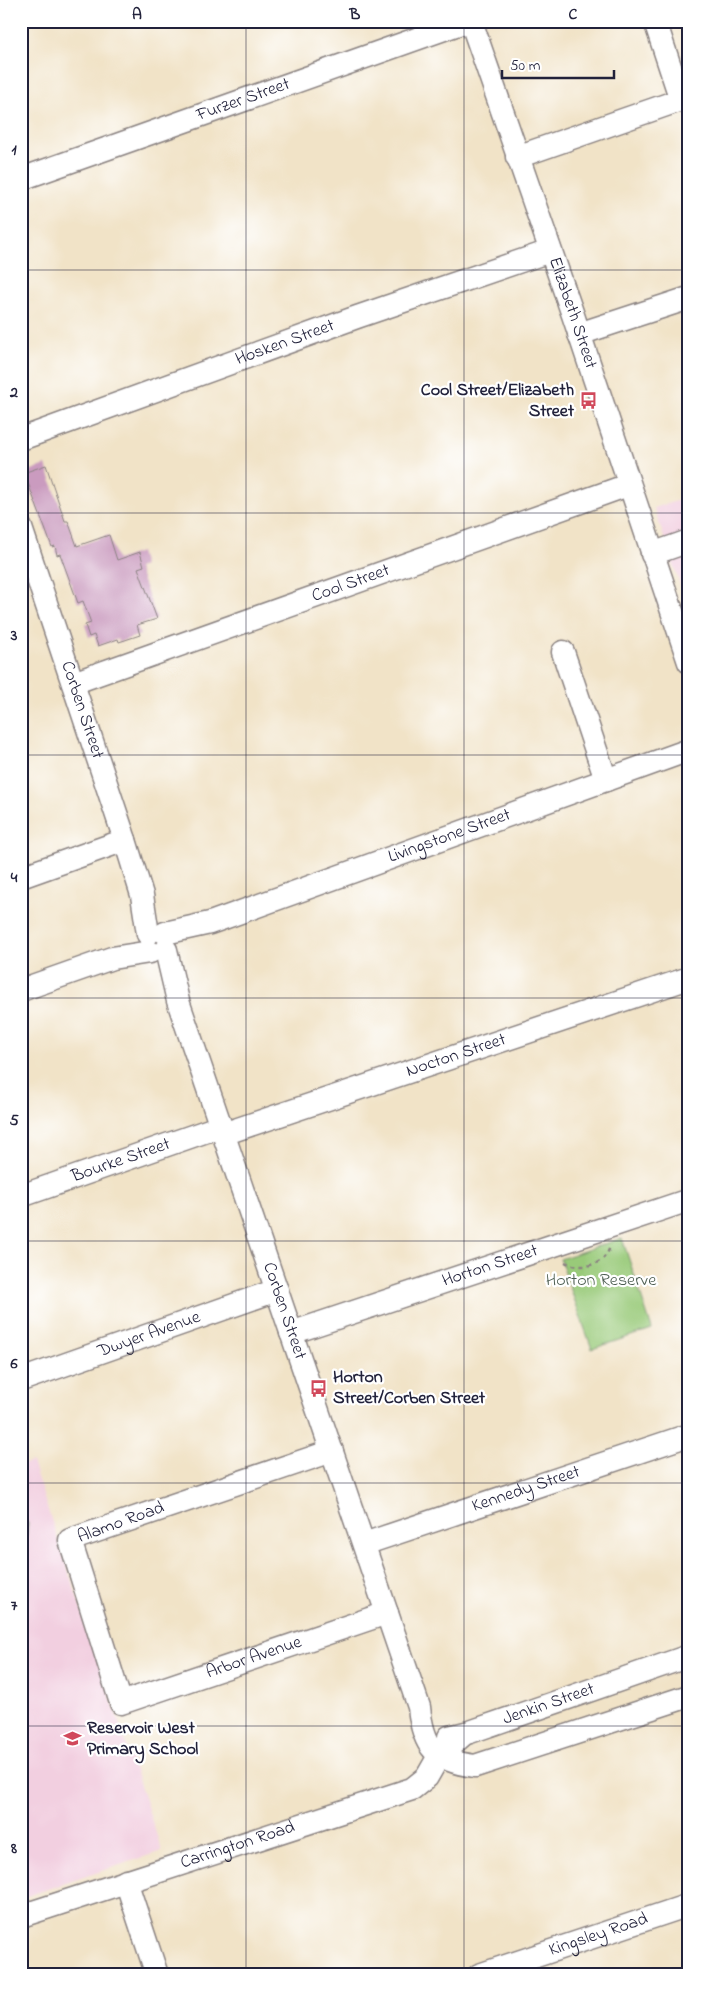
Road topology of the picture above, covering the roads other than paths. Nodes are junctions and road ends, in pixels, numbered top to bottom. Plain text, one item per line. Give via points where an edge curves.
1 (467, 21) edge
2 (471, 21) edge
3 (655, 21) edge
4 (685, 98) edge
5 (517, 157) junction
6 (21, 179) edge
7 (550, 251) junction
8 (689, 298) edge
9 (579, 334) junction
10 (21, 439) edge
11 (628, 485) junction
12 (21, 528) edge
13 (689, 541) edge
14 (652, 554) junction
15 (29, 580) edge
16 (563, 652) dead end
17 (689, 662) edge
18 (73, 683) junction
19 (689, 750) edge
20 (606, 780) junction
21 (125, 840) junction
22 (21, 877) edge
23 (157, 942) junction
24 (689, 978) edge
25 (21, 990) edge
26 (222, 1130) junction
27 (21, 1196) edge
28 (689, 1200) edge
29 (277, 1290) junction
30 (291, 1333) junction
31 (21, 1380) edge
32 (689, 1435) edge
33 (332, 1451) junction
34 (364, 1544) junction
35 (387, 1613) junction
36 (689, 1656) edge
37 (689, 1696) edge
38 (121, 1703) joint
39 (419, 1707) junction
40 (467, 1733) junction
41 (439, 1756) junction
42 (481, 1764) junction
43 (126, 1882) junction
44 (689, 1905) edge
45 (21, 1916) edge
46 (157, 1975) edge
47 (479, 1975) edge

1 - 6 street, Furzer Street
2 - 5 street, Elizabeth Street
3 - 4 street
4 - 5 street
5 - 7 street, Elizabeth Street
7 - 9 street, Elizabeth Street
7 - 10 street, Hosken Street
8 - 9 street
9 - 11 street, Elizabeth Street
11 - 14 street, Elizabeth Street
11 - 18 street, Cool Street
12 - 15 street, Corben Street
13 - 14 street
14 - 17 street, Elizabeth Street
15 - 18 street, Corben Street
16 - 20 street
18 - 21 street, Corben Street
19 - 20 street, Livingstone Street
20 - 23 street, Livingstone Street
21 - 22 street
21 - 23 street, Corben Street
23 - 25 street, Livingstone Street
23 - 26 street, Corben Street
24 - 26 street, Nocton Street
26 - 27 street, Bourke Street
26 - 29 street, Corben Street
28 - 30 street, Horton Street
29 - 30 street, Corben Street
29 - 31 street, Dwyer Avenue
30 - 33 street, Corben Street
32 - 34 street, Kennedy Street
33 - 34 street, Corben Street
33 - 38 street, Alamo Road via 70,1540
34 - 35 street, Corben Street
35 - 38 street, Arbor Avenue
35 - 39 street, Corben Street
36 - 40 street, Jenkin Street
37 - 42 street
39 - 40 street, Jenkin Street via 441,1734 449,1737
39 - 41 street via 427,1740
40 - 41 street, Carrington Road
40 - 42 street
41 - 42 street via 455,1764
41 - 43 street, Carrington Road via 427,1777 412,1788
43 - 45 street, Carrington Road
43 - 46 street
44 - 47 street, Kingsley Road

